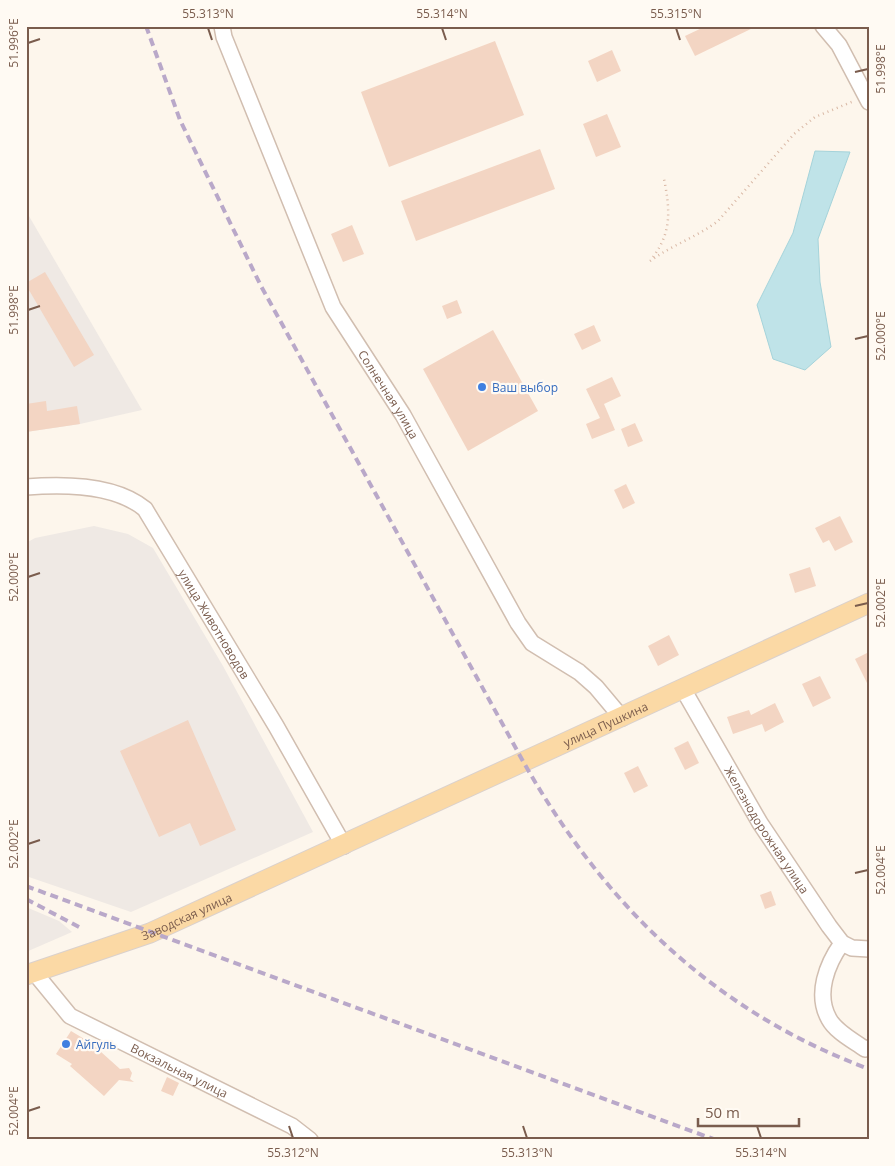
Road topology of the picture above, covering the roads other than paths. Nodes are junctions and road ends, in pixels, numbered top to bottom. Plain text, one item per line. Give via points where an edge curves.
1 (222, 26) edge
2 (823, 26) edge
3 (867, 99) edge
4 (26, 487) edge
5 (869, 603) edge
6 (682, 689) junction
7 (622, 718) junction
8 (344, 846) junction
9 (842, 943) junction
10 (869, 948) edge
11 (30, 974) edge
12 (869, 1048) edge
13 (310, 1140) edge

1 - 7 street, Солнечная улица via 333,307 403,415 532,643 579,672
2 - 3 street via 839,45
4 - 8 street, улица Животноводов via 81,487 129,499 145,509
5 - 6 main road, улица Пушкина
6 - 7 main road, улица Пушкина
6 - 9 street, Железнодорожная улица via 760,823
7 - 8 main road, улица Пушкина
8 - 11 main road, Заводская улица via 150,933
9 - 10 street via 852,948
9 - 12 street via 826,969 824,1004 830,1020 841,1032 865,1049
11 - 13 street, Вокзальная улица via 70,1016 292,1126

